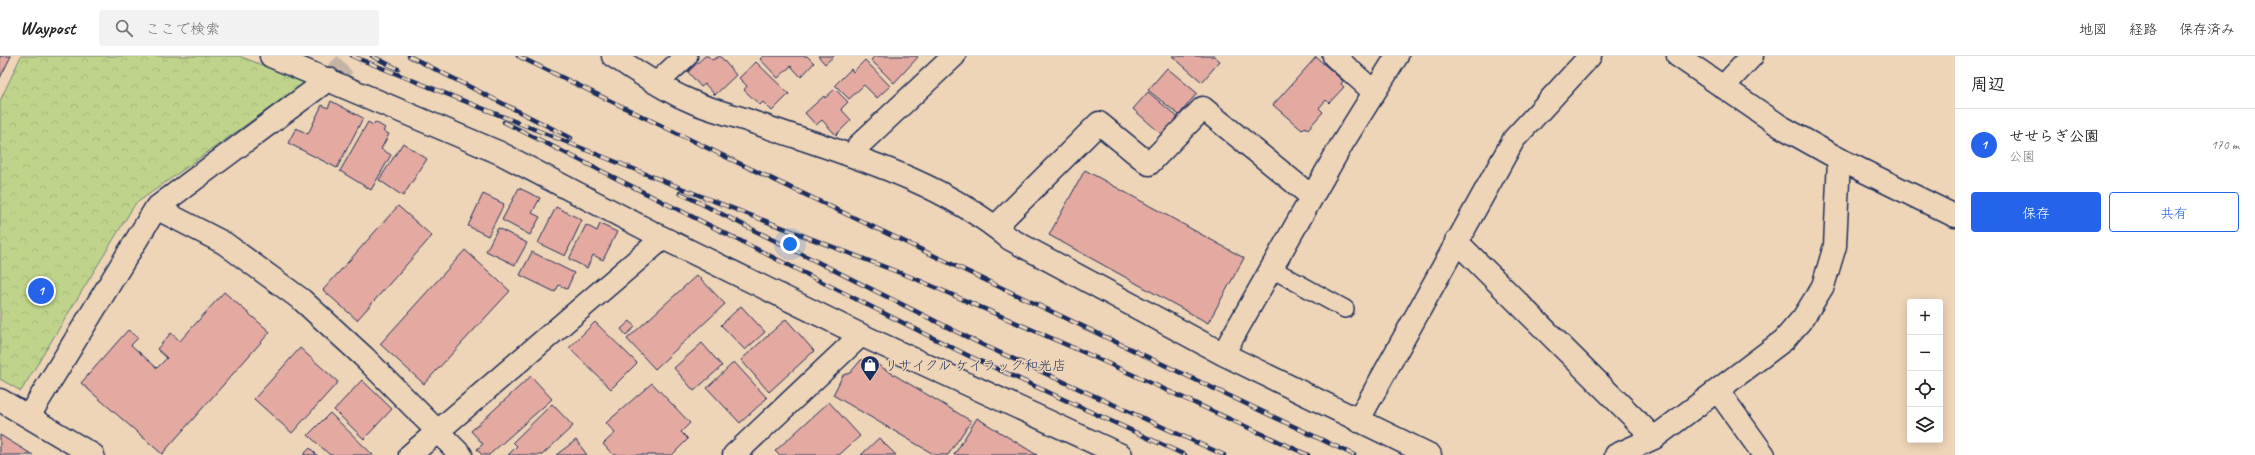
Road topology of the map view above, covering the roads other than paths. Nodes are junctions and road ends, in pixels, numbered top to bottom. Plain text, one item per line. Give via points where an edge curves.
1 (271, 56) edge
2 (613, 56) edge
3 (686, 56) edge
4 (954, 56) edge
5 (1334, 56) edge
6 (1397, 56) edge
7 (1590, 56) edge
8 (1678, 56) edge
9 (1752, 56) edge
10 (329, 79) junction
11 (657, 83) junction
12 (1723, 86) junction
13 (1374, 92) junction
14 (853, 156) junction
15 (1839, 159) junction
16 (1312, 197) junction
17 (156, 208) junction
18 (1955, 216) edge
19 (996, 226) junction
20 (664, 238) junction
21 (1456, 241) junction
22 (1272, 269) junction
23 (1345, 309) dead end
24 (861, 335) junction
25 (1223, 354) junction
26 (1718, 391) junction
27 (0, 400) edge
28 (29, 416) junction
29 (1358, 421) junction
30 (438, 431) junction
31 (1654, 438) junction
32 (93, 455) edge
33 (410, 455) edge
34 (461, 455) edge
35 (734, 455) edge
36 (1121, 455) edge
37 (1430, 455) edge
38 (1616, 455) edge
39 (1764, 455) edge

1 - 10 street
2 - 11 street
3 - 11 street
4 - 14 street via 859,146
5 - 13 street
6 - 13 street
7 - 21 street via 1514,139
8 - 12 street
9 - 12 street
10 - 17 street
10 - 20 street via 500,153
11 - 14 street via 686,99
12 - 15 street via 1780,126
13 - 16 street
14 - 19 street via 947,196
15 - 18 street
15 - 26 street via 1835,246 1823,286 1803,318 1784,340
16 - 19 street via 1203,108 1149,164 1099,123
16 - 22 street
17 - 28 street
17 - 30 street via 224,243 302,300
19 - 25 street via 1010,239
20 - 24 street
20 - 30 street
21 - 29 street
21 - 31 street
22 - 23 lane
22 - 25 street
24 - 35 street
24 - 36 street
25 - 29 street
26 - 31 street
26 - 39 street
27 - 28 street
28 - 32 street
29 - 37 street
30 - 33 street
30 - 34 street
31 - 38 street

